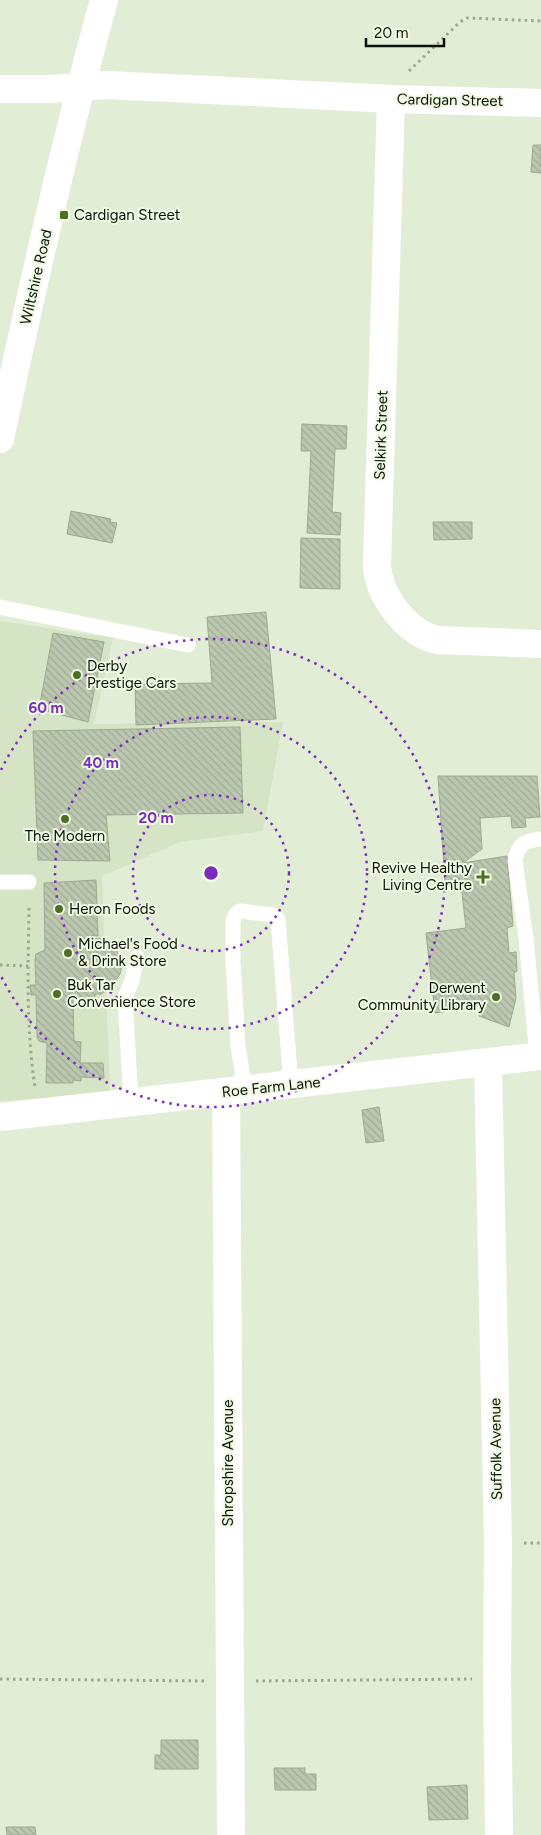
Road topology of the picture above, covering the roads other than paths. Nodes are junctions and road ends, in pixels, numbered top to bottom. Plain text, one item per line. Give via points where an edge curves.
1 (104, 0) edge
2 (81, 87) junction
3 (0, 88) edge
4 (385, 99) junction
5 (541, 102) edge
6 (0, 439) edge
7 (0, 607) edge
8 (541, 644) edge
9 (188, 645) dead end
10 (541, 840) edge
11 (0, 882) edge
12 (28, 882) dead end
13 (137, 957) dead end
14 (539, 1057) edge
15 (488, 1063) junction
16 (290, 1085) junction
17 (236, 1091) junction
18 (131, 1102) junction
19 (0, 1117) edge
20 (231, 1835) edge
21 (499, 1835) edge

1 - 2 street, Wiltshire Road
2 - 3 street, Cardigan Street
2 - 4 street, Cardigan Street via 107,85
2 - 6 street, Wiltshire Road
4 - 5 street, Cardigan Street
4 - 8 street, Selkirk Street via 379,579 407,624 424,637
7 - 9 lane
10 - 14 lane via 522,844 515,862
11 - 12 lane
13 - 18 lane via 125,997
14 - 15 street, Roe Farm Lane
15 - 16 street, Roe Farm Lane
15 - 21 street, Suffolk Avenue via 498,1534
16 - 17 street, Roe Farm Lane
16 - 17 lane via 278,919 273,915 240,911 233,920 232,962 238,1046
17 - 18 street, Roe Farm Lane
17 - 20 street, Shropshire Avenue
18 - 19 street, Roe Farm Lane

